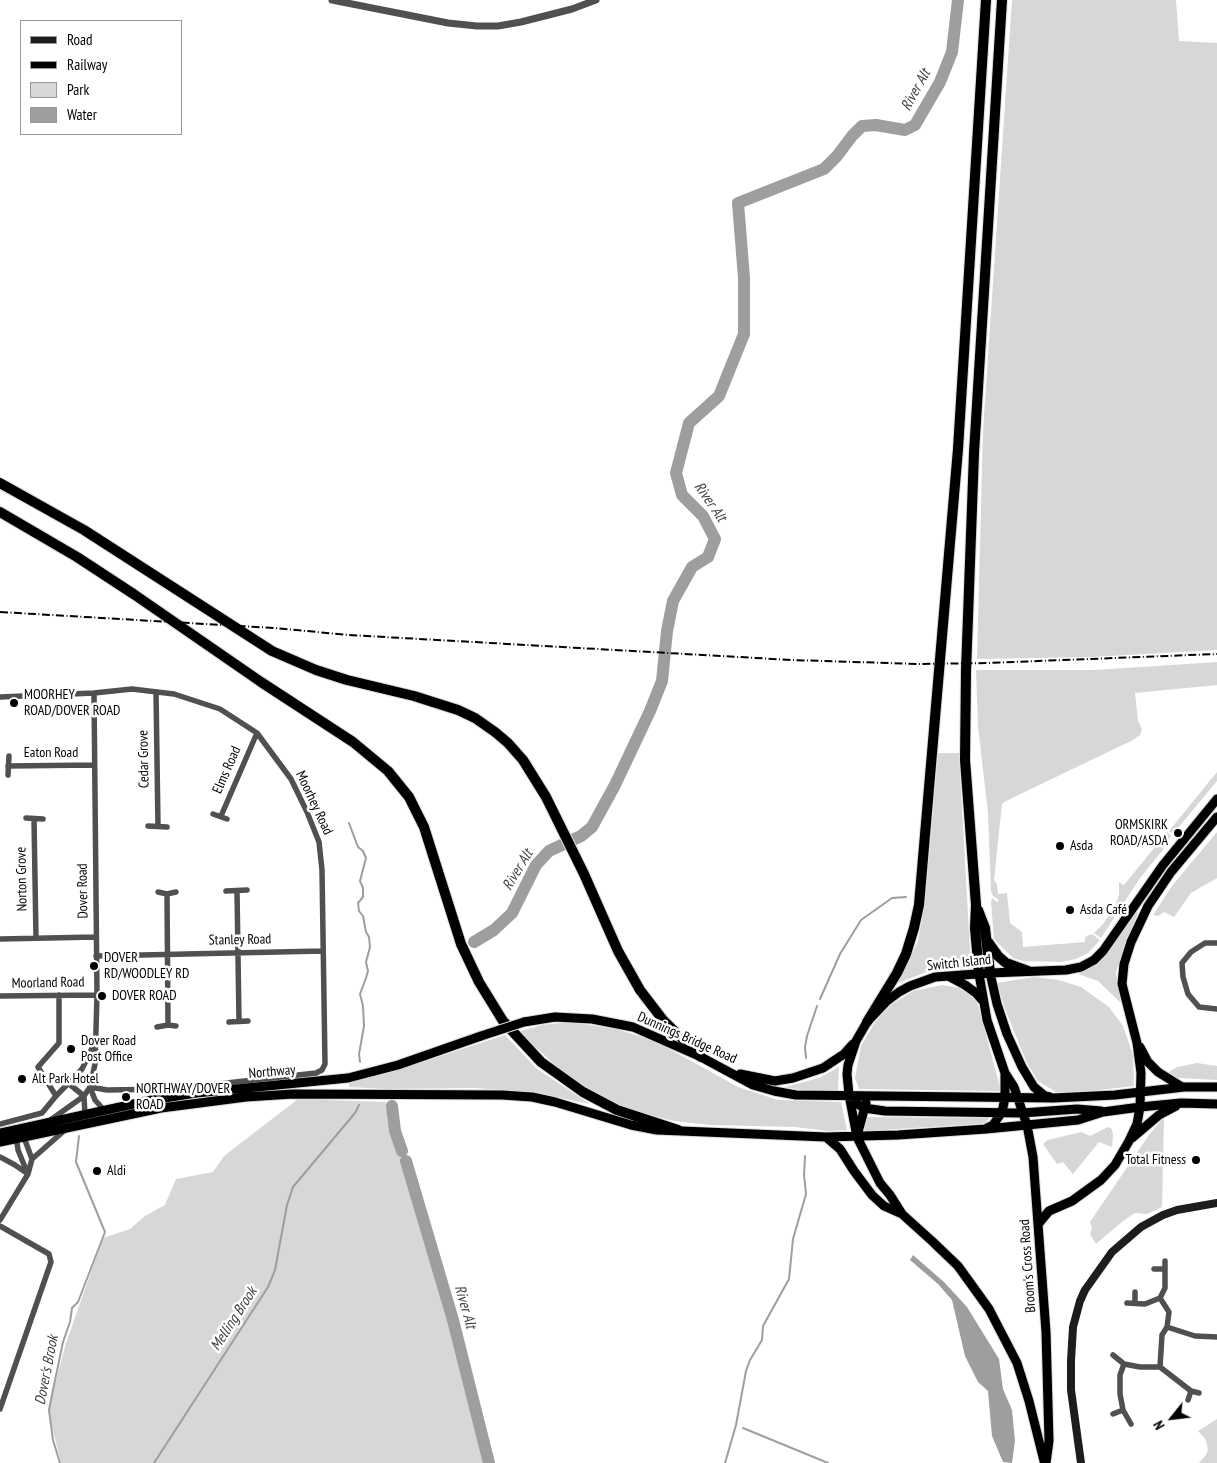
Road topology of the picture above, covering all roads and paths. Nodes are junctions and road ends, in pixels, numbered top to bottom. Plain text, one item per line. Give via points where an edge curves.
1 (332, 0) edge
2 (596, 0) edge
3 (986, 0) edge
4 (1002, 0) edge
5 (0, 483) edge
6 (0, 512) edge
7 (156, 692) junction
8 (94, 694) junction
9 (0, 697) edge
10 (257, 733) junction
11 (9, 756) dead end
12 (94, 765) junction
13 (8, 766) junction
14 (8, 775) dead end
15 (1217, 799) edge
16 (214, 814) dead end
17 (221, 816) junction
18 (26, 818) dead end
19 (43, 818) dead end
20 (1217, 818) edge
21 (34, 819) junction
22 (227, 819) dead end
23 (148, 826) dead end
24 (158, 826) junction
25 (167, 827) dead end
26 (247, 890) dead end
27 (226, 891) dead end
28 (237, 891) junction
29 (158, 892) dead end
30 (176, 892) dead end
31 (167, 894) junction
32 (976, 905) junction
33 (96, 937) junction
34 (36, 938) junction
35 (0, 939) edge
36 (986, 939) junction
37 (1217, 942) edge
38 (323, 951) junction
39 (238, 952) junction
40 (166, 954) junction
41 (96, 956) junction
42 (1028, 971) junction
43 (984, 973) junction
44 (947, 976) junction
45 (59, 995) junction
46 (97, 995) junction
47 (0, 996) edge
48 (984, 1002) junction
49 (1217, 1009) edge
50 (239, 1021) junction
51 (248, 1021) dead end
52 (229, 1022) dead end
53 (866, 1022) junction
54 (168, 1025) junction
55 (176, 1026) dead end
56 (158, 1027) dead end
57 (96, 1040) junction
58 (856, 1041) junction
59 (1137, 1043) junction
60 (701, 1057) junction
61 (398, 1065) joint
62 (82, 1069) junction
63 (323, 1069) joint
64 (732, 1073) junction
65 (1005, 1073) junction
66 (92, 1074) junction
67 (68, 1083) junction
68 (90, 1087) junction
69 (1184, 1087) junction
70 (1217, 1087) edge
71 (1140, 1091) junction
72 (56, 1096) junction
73 (84, 1096) junction
74 (849, 1096) junction
75 (868, 1096) junction
76 (1005, 1098) junction
77 (1017, 1098) junction
78 (1054, 1098) junction
79 (1181, 1103) junction
80 (1217, 1104) edge
81 (1140, 1107) junction
82 (864, 1108) junction
83 (105, 1111) junction
84 (1002, 1112) junction
85 (1102, 1112) junction
86 (1022, 1113) junction
87 (85, 1120) junction
88 (0, 1124) edge
89 (45, 1124) junction
90 (1027, 1125) junction
91 (66, 1128) junction
92 (986, 1129) junction
93 (678, 1130) junction
94 (0, 1133) edge
95 (19, 1135) junction
96 (826, 1137) junction
97 (857, 1137) junction
98 (1129, 1141) junction
99 (0, 1142) edge
100 (0, 1157) edge
101 (32, 1159) junction
102 (28, 1174) junction
103 (1217, 1203) edge
104 (902, 1214) junction
105 (0, 1220) edge
106 (1039, 1223) junction
107 (0, 1226) edge
108 (1165, 1261) dead end
109 (1154, 1269) dead end
110 (1165, 1269) junction
111 (1135, 1292) dead end
112 (1160, 1298) junction
113 (1127, 1303) dead end
114 (1135, 1303) junction
115 (1167, 1327) junction
116 (1217, 1337) edge
117 (1114, 1355) dead end
118 (1124, 1364) junction
119 (1160, 1367) junction
120 (1191, 1391) junction
121 (1199, 1393) dead end
122 (1188, 1400) dead end
123 (0, 1409) edge
124 (1123, 1410) junction
125 (1113, 1414) dead end
126 (1131, 1424) dead end
127 (1046, 1463) edge
128 (1080, 1463) edge

1 - 2 street via 448,23 498,26 572,9
3 - 53 highway via 958,449 919,905 906,954
4 - 32 highway via 974,453 966,670 965,760
5 - 60 highway via 84,530 254,641 288,659 347,680 458,710 475,718 508,743 542,790 618,951 640,990 663,1020
6 - 93 highway via 135,595 353,742 388,770 409,797 421,820 461,944 503,1021 541,1062 583,1092 617,1110
7 - 8 street, Moorhey Road via 132,689
7 - 10 street, Moorhey Road via 174,694 220,709
7 - 24 street, Cedar Grove
8 - 9 street, Moorhey Road
8 - 12 street, Dover Road
10 - 17 street, Elms Road
10 - 38 street, Moorhey Road via 291,778 319,842
11 - 13 street, Eaton Road
12 - 13 street, Eaton Road
12 - 33 street, Dover Road
13 - 14 street, Eaton Road
15 - 42 highway, Switch Island via 1162,865 1099,956 1080,967
16 - 17 street, Elms Road
17 - 22 street, Elms Road
18 - 21 street
19 - 21 street
20 - 59 highway via 1161,886 1131,942 1122,984
21 - 34 street, Norton Grove
23 - 24 street
24 - 25 street
26 - 28 street
27 - 28 street
28 - 39 street
29 - 31 street
30 - 31 street
31 - 40 street
32 - 36 highway
32 - 43 highway via 975,928
33 - 34 street
33 - 41 street, Dover Road
34 - 35 street
36 - 42 highway via 1006,963
36 - 43 highway
37 - 49 street via 1205,943 1190,952 1182,963 1188,994 1199,1007
38 - 39 street, Stanley Road
38 - 63 street, Moorhey Road
39 - 40 street, Stanley Road
39 - 50 street
40 - 41 street, Stanley Road
40 - 54 street
41 - 46 street, Dover Road
42 - 43 highway, Switch Island
43 - 44 highway, Switch Island
43 - 48 highway
43 - 78 highway via 1022,1067 1034,1087 1045,1096
44 - 48 highway via 966,985
44 - 53 highway, Switch Island via 922,981 899,992
45 - 46 street, Moorland Road
45 - 47 street, Moorland Road
45 - 72 street via 59,1043 38,1067
46 - 57 street, Dover Road
48 - 65 highway
50 - 51 street
50 - 52 street
53 - 58 highway, Switch Island
54 - 55 street
54 - 56 street
57 - 62 street
57 - 66 street, Dover Road
58 - 64 highway via 823,1068 793,1078 775,1080
58 - 74 highway, Switch Island via 847,1074
59 - 69 highway via 1158,1072
59 - 71 highway
60 - 61 highway, Dunnings Bridge Road, bridge via 633,1027 592,1019 555,1017 524,1022
60 - 64 highway, Dunnings Bridge Road
61 - 83 highway, Northway via 348,1078 196,1094
62 - 66 street
62 - 67 street
63 - 68 street, Northway via 316,1073 173,1089 107,1090
64 - 74 highway, Dunnings Bridge Road via 753,1085 774,1091 796,1095
65 - 76 highway
65 - 77 highway, Broom's Cross Road
66 - 68 street, Dover Road
67 - 72 street
67 - 73 street
68 - 73 street, Dover Road
68 - 83 street via 94,1100
69 - 70 highway
69 - 71 highway
71 - 78 highway
71 - 81 highway
72 - 88 street via 42,1113
73 - 87 street
73 - 89 street, Dover Road
74 - 75 highway
74 - 82 highway
74 - 97 highway, Switch Island
75 - 76 highway
75 - 82 highway
76 - 77 highway
76 - 84 highway
77 - 78 highway
77 - 86 highway, Broom's Cross Road
79 - 80 highway
79 - 81 highway
79 - 98 highway via 1159,1115
81 - 85 highway
81 - 98 highway
82 - 84 highway
82 - 97 highway
83 - 87 highway, Northway
84 - 86 highway
84 - 92 highway
85 - 86 highway via 1077,1109
85 - 90 highway via 1078,1120
86 - 90 highway, Broom's Cross Road
87 - 89 highway, Northway
87 - 91 highway, Northway
87 - 93 highway, Northway via 246,1097 394,1093 532,1097 631,1125
89 - 95 highway, Northway
90 - 92 highway
90 - 106 highway, Broom's Cross Road
91 - 95 highway, Northway
91 - 101 street
92 - 97 highway
93 - 96 highway
94 - 95 highway, Northway
95 - 99 highway, Northway
95 - 101 street
95 - 102 street
96 - 97 highway
96 - 104 highway via 840,1149 872,1195 884,1206
97 - 104 highway, Switch Island via 880,1183
98 - 106 highway via 1115,1165 1101,1180 1072,1201 1049,1211
100 - 102 street
101 - 102 street
102 - 105 street
103 - 128 main road via 1177,1210 1141,1227 1112,1252 1085,1290 1075,1321 1071,1361 1071,1390
104 - 127 highway, Broom's Cross Road via 958,1266 989,1309 1017,1362
106 - 127 highway, Broom's Cross Road via 1047,1342 1049,1441
107 - 123 street via 49,1254 51,1262
108 - 110 street
109 - 110 street
110 - 112 street via 1165,1288
111 - 114 street
112 - 114 street via 1145,1304
112 - 115 street via 1169,1312
113 - 114 street
115 - 116 street via 1195,1336
115 - 119 street via 1162,1335
117 - 118 street
118 - 119 street
118 - 124 street via 1119,1384
119 - 120 street
120 - 121 street
120 - 122 street
124 - 125 street
124 - 126 street

